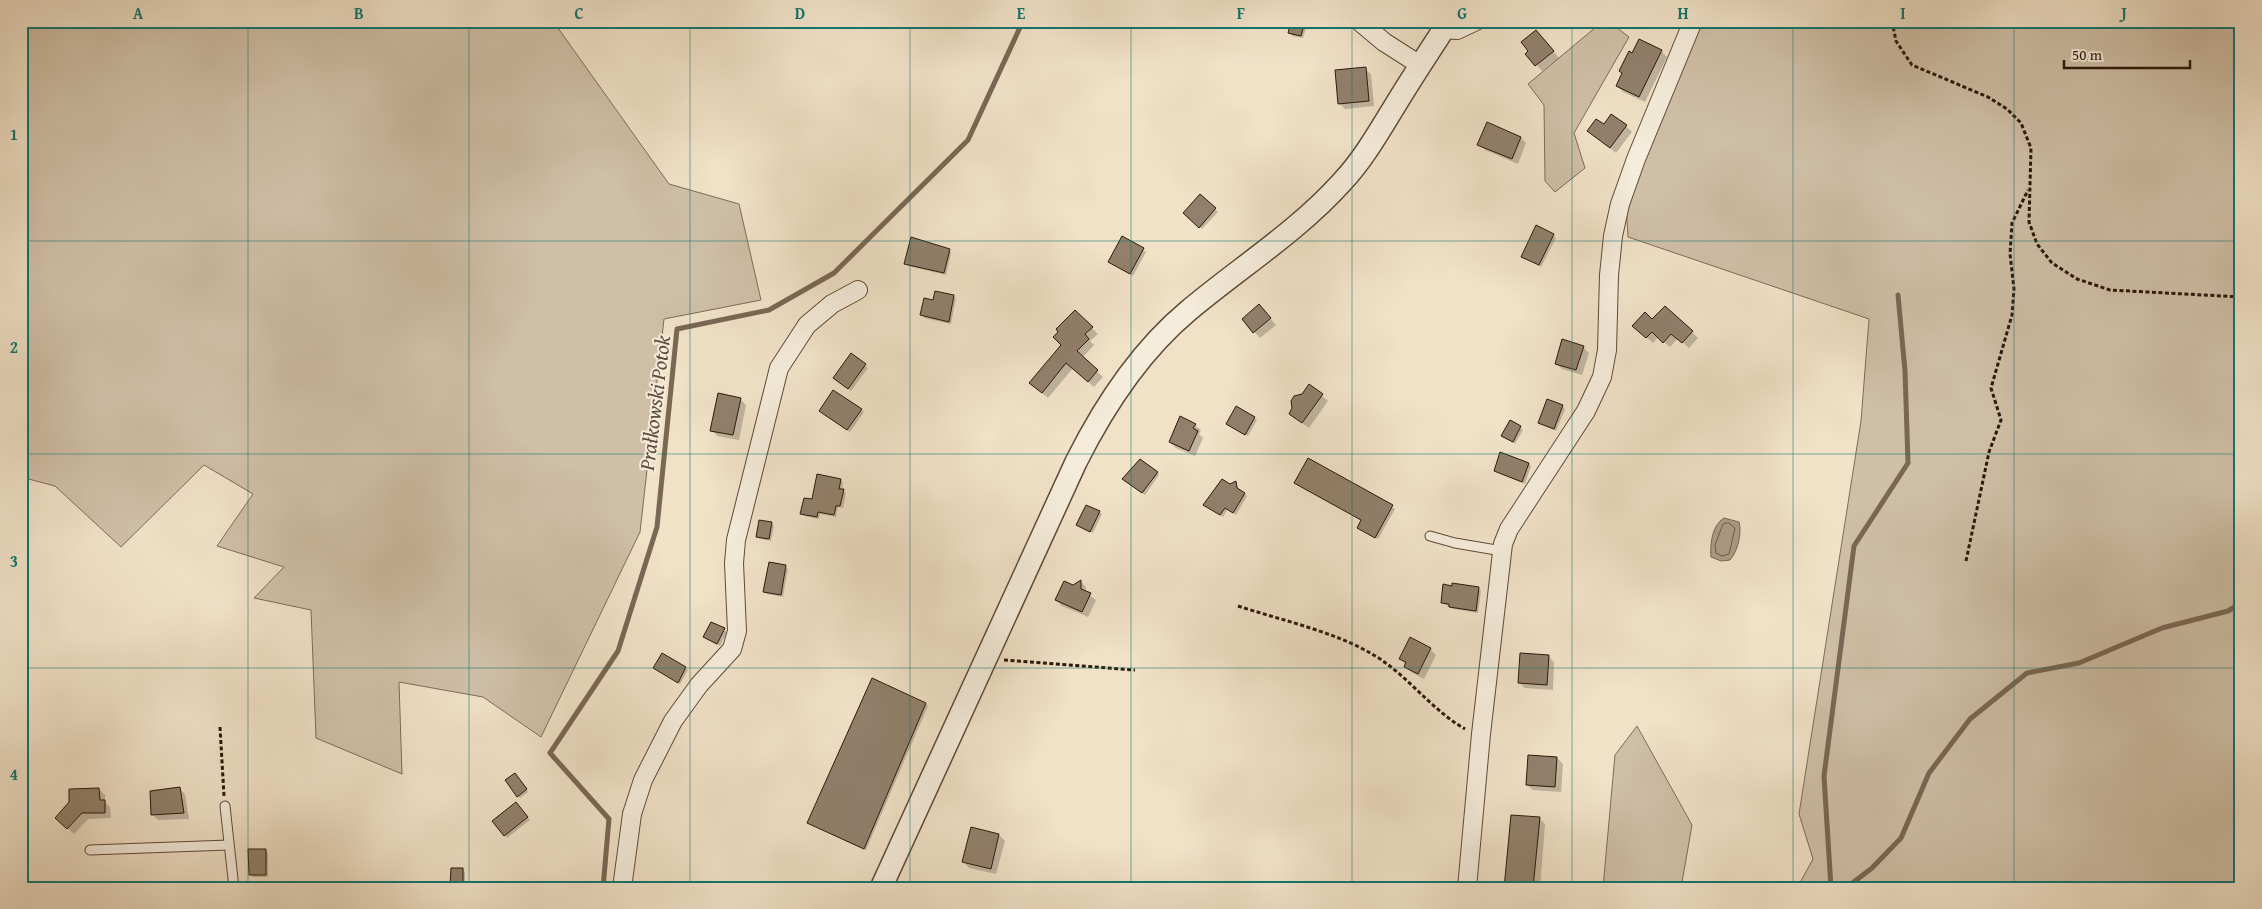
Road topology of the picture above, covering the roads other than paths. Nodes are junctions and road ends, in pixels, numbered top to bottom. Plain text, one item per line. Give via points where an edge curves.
1 (1360, 21) edge
2 (1476, 21) edge
3 (1693, 21) edge
4 (1447, 25) edge
5 (1420, 66) junction
6 (858, 290) dead end
7 (1430, 536) dead end
8 (1502, 551) junction
9 (225, 806) road end
10 (229, 845) junction
11 (90, 850) dead end
12 (234, 888) edge
13 (622, 888) edge
14 (881, 888) edge
15 (1467, 888) edge

1 - 5 street
2 - 4 street via 1457,30
3 - 8 street via 1620,204 1613,236 1607,350 1602,377 1586,411 1509,529
4 - 5 street
5 - 14 street via 1344,181 1283,237 1187,312 1152,347 1104,410 1076,462
6 - 13 street via 832,304 807,324 779,368 736,540 736,642 686,701 643,780 632,814
7 - 8 lane
8 - 15 street
9 - 10 lane
10 - 11 lane
10 - 12 lane

